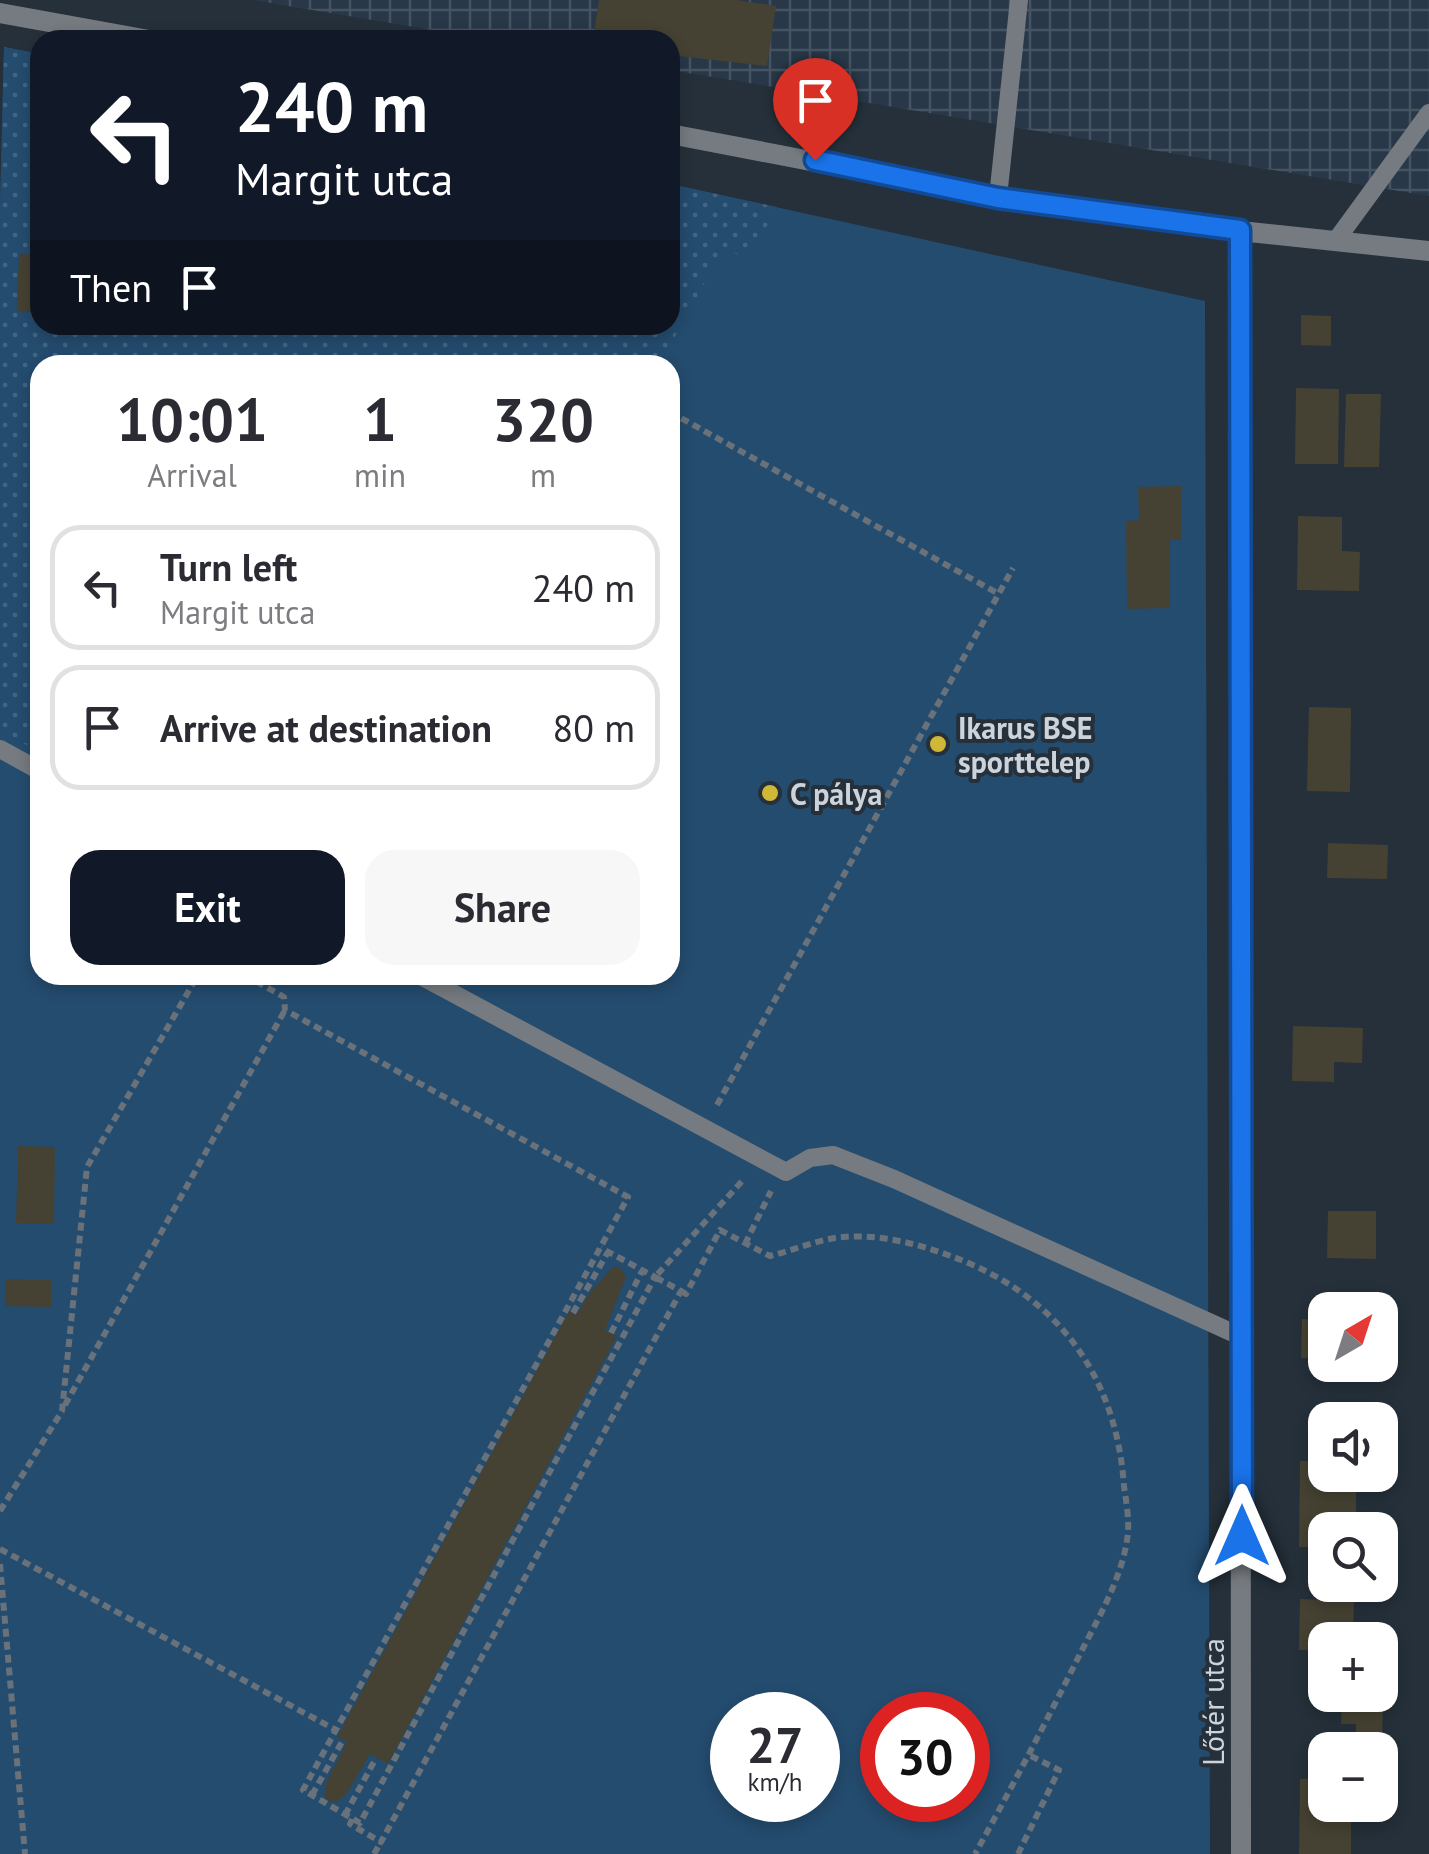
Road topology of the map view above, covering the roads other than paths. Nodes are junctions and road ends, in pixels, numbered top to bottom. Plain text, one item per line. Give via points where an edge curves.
1 (1020, 0) edge
2 (0, 13) edge
3 (94, 30) edge
4 (1429, 113) edge
5 (680, 136) edge
6 (998, 198) junction
7 (1240, 230) junction
8 (1338, 239) junction
9 (1429, 251) edge
10 (0, 750) edge
11 (30, 766) edge
12 (439, 985) edge
13 (1242, 1337) junction
14 (1242, 1854) edge

1 - 6 lane
2 - 3 street
4 - 8 lane
5 - 6 street
6 - 7 street
7 - 8 street
7 - 13 street, Lőtér utca
8 - 9 street
10 - 11 lane
12 - 13 lane via 786,1172 810,1158 833,1155
13 - 14 street, Lőtér utca

